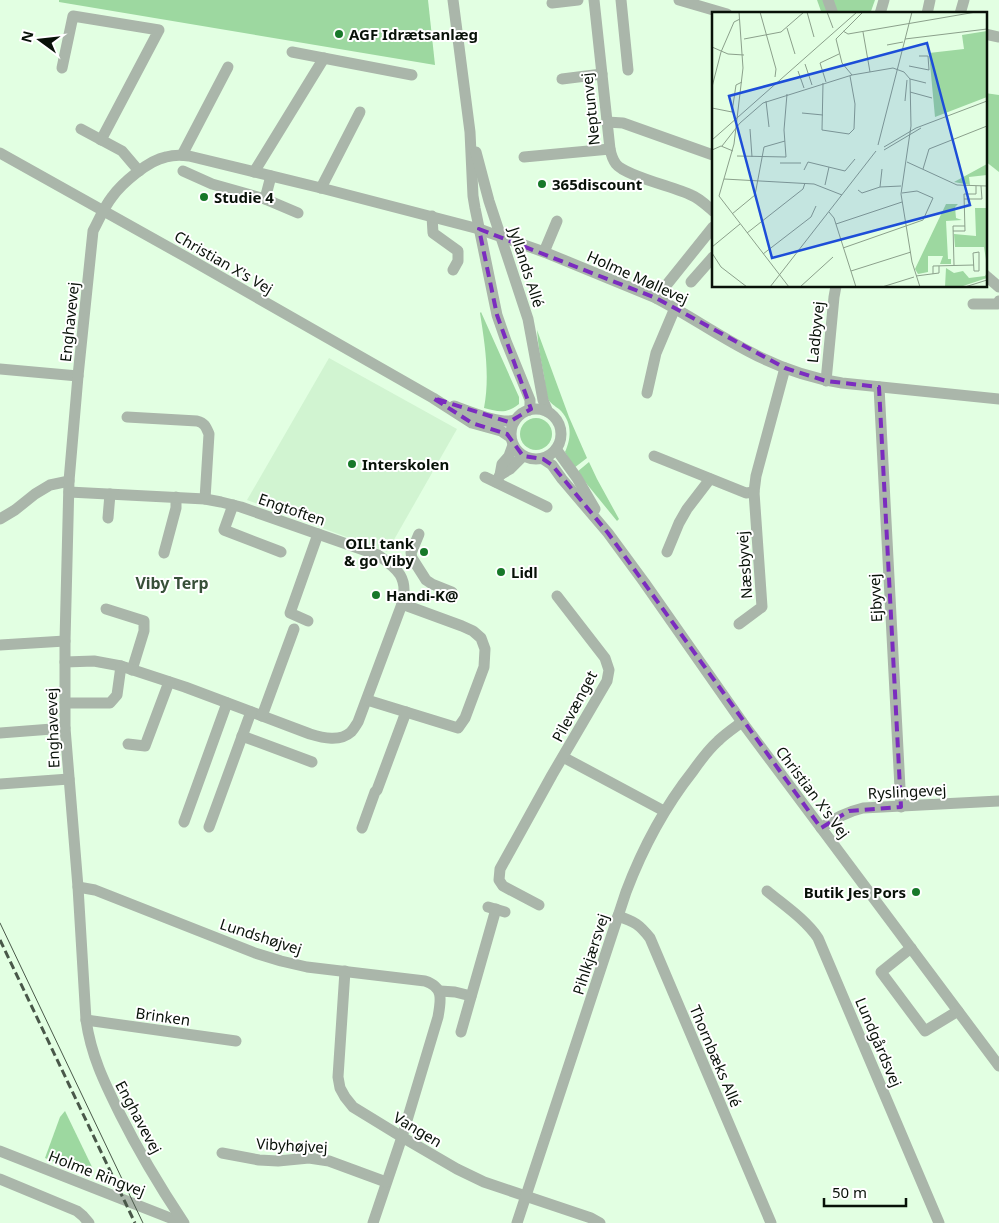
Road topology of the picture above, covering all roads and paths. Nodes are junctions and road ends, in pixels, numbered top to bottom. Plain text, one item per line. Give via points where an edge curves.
1 (453, 0) edge
2 (578, 0) edge
3 (594, 0) edge
4 (621, 0) edge
5 (679, 0) edge
6 (828, 0) edge
7 (552, 3) dead end
8 (720, 12) edge
9 (832, 12) edge
10 (986, 34) edge
11 (999, 37) edge
12 (292, 52) dead end
13 (324, 58) junction
14 (228, 67) dead end
15 (62, 68) dead end
16 (628, 70) dead end
17 (602, 74) junction
18 (412, 75) dead end
19 (562, 79) dead end
20 (360, 112) dead end
21 (607, 122) junction
22 (81, 129) dead end
23 (470, 132) junction
24 (101, 140) junction
25 (610, 149) junction
26 (0, 153) edge
27 (182, 155) junction
28 (712, 155) edge
29 (524, 157) dead end
30 (210, 161) junction
31 (139, 171) junction
32 (183, 171) dead end
33 (254, 172) junction
34 (271, 176) junction
35 (205, 181) junction
36 (321, 188) junction
37 (265, 199) junction
38 (712, 210) edge
39 (103, 211) junction
40 (298, 213) dead end
41 (432, 216) junction
42 (557, 221) dead end
43 (479, 229) junction
44 (710, 235) edge
45 (501, 236) junction
46 (544, 252) junction
47 (712, 258) edge
48 (453, 270) dead end
49 (986, 277) edge
50 (691, 282) dead end
51 (999, 286) edge
52 (836, 288) edge
53 (656, 298) junction
54 (999, 301) edge
55 (973, 304) dead end
56 (675, 308) junction
57 (785, 368) junction
58 (0, 369) edge
59 (78, 376) junction
60 (826, 381) junction
61 (879, 387) junction
62 (647, 393) dead end
63 (433, 398) junction
64 (999, 399) edge
65 (529, 410) junction
66 (548, 412) junction
67 (127, 417) dead end
68 (515, 420) junction
69 (512, 441) junction
70 (556, 449) junction
71 (523, 456) junction
72 (654, 456) dead end
73 (542, 459) junction
74 (485, 477) dead end
75 (498, 478) junction
76 (710, 479) junction
77 (69, 486) junction
78 (754, 492) junction
79 (110, 494) junction
80 (176, 497) junction
81 (204, 499) junction
82 (233, 505) junction
83 (547, 507) dead end
84 (108, 518) dead end
85 (0, 519) edge
86 (608, 533) junction
87 (318, 534) junction
88 (419, 534) dead end
89 (281, 552) dead end
90 (667, 552) dead end
91 (164, 553) dead end
92 (452, 592) dead end
93 (557, 596) dead end
94 (402, 604) junction
95 (106, 609) dead end
96 (308, 621) dead end
97 (739, 624) dead end
98 (294, 628) dead end
99 (65, 641) junction
100 (0, 645) edge
101 (65, 662) junction
102 (121, 666) junction
103 (132, 670) junction
104 (169, 682) junction
105 (366, 700) junction
106 (65, 703) junction
107 (227, 703) junction
108 (251, 712) junction
109 (406, 712) junction
110 (262, 716) junction
111 (742, 722) junction
112 (65, 728) junction
113 (0, 733) edge
114 (242, 736) junction
115 (128, 744) dead end
116 (563, 757) junction
117 (312, 762) dead end
118 (69, 779) junction
119 (0, 784) edge
120 (999, 801) edge
121 (902, 807) junction
122 (664, 811) junction
123 (184, 822) dead end
124 (209, 827) dead end
125 (362, 828) dead end
126 (821, 828) junction
127 (78, 887) junction
128 (767, 892) dead end
129 (538, 905) dead end
130 (496, 909) dead end
131 (618, 916) junction
132 (911, 948) junction
133 (345, 971) junction
134 (440, 992) junction
135 (471, 996) junction
136 (958, 1011) junction
137 (86, 1020) junction
138 (461, 1032) dead end
139 (236, 1041) dead end
140 (999, 1066) edge
141 (402, 1137) junction
142 (0, 1151) edge
143 (222, 1153) dead end
144 (0, 1179) edge
145 (386, 1182) junction
146 (526, 1196) junction
147 (89, 1223) edge
148 (184, 1223) edge
149 (373, 1223) edge
150 (517, 1223) edge
151 (600, 1223) edge
152 (771, 1223) edge
153 (939, 1223) edge

1 - 23 street, Jyllands Allé
2 - 7 street
3 - 17 street, Neptunvej
4 - 16 street
5 - 8 street
6 - 9 street
10 - 11 street
12 - 13 street
13 - 18 street
13 - 33 street
14 - 27 street
15 - 24 street via 73,16 159,30
17 - 19 street
17 - 21 street, Neptunvej
20 - 36 street
21 - 25 street, Neptunvej
21 - 28 street via 623,123
22 - 24 street
23 - 43 street, Jyllands Allé via 473,196
23 - 45 street, Jyllands Allé
24 - 31 street via 122,151
25 - 29 street
25 - 38 street, Neptunvej via 616,164 626,171 692,195
26 - 39 street, Christian X's Vej
27 - 30 street, Holme Møllevej
27 - 31 street, Holme Møllevej via 165,156
30 - 33 street, Holme Møllevej
30 - 35 street
31 - 39 street, Holme Møllevej via 114,195
32 - 35 street
33 - 34 street, Holme Møllevej
34 - 36 street, Holme Møllevej
34 - 37 street
35 - 37 street
36 - 41 street, Holme Møllevej
37 - 40 street
39 - 59 street, Enghavevej via 92,237
39 - 63 street, Christian X's Vej
41 - 43 street, Holme Møllevej
41 - 48 street via 433,233 458,251 458,261
42 - 46 street
43 - 45 street, Holme Møllevej
43 - 65 street, Jyllands Allé via 497,315 530,400
44 - 53 street
45 - 46 street, Holme Møllevej
45 - 66 street, Jyllands Allé via 528,319
46 - 53 street, Holme Møllevej
47 - 50 street
49 - 51 street
52 - 60 street, Ladbyvej
53 - 56 street, Holme Møllevej
54 - 55 street via 997,304
56 - 57 street, Holme Møllevej via 747,351
56 - 62 street via 656,353
57 - 60 street, Holme Møllevej
57 - 78 street, Næsbyvej
58 - 59 street
59 - 77 street, Enghavevej
60 - 61 street, Holme Møllevej
61 - 64 street, Holme Møllevej
61 - 121 street, Ejbyvej
63 - 68 street, Christian X's Vej via 502,421
63 - 69 street, Christian X's Vej via 472,423 501,431
65 - 66 street
65 - 68 street
66 - 70 street via 561,431
67 - 81 street via 197,421 206,426 209,434
68 - 69 street via 510,431
69 - 71 street
69 - 75 street via 509,456 502,464
70 - 73 street
70 - 86 street, Christian X's Vej via 577,478
71 - 73 street
71 - 75 street
72 - 76 street
73 - 86 street, Christian X's Vej via 552,465
74 - 75 street
75 - 83 street
76 - 78 street via 746,493
76 - 90 street via 686,509
77 - 79 street, Engtoften
77 - 85 street, Engtoften via 50,485
77 - 99 street, Enghavevej
78 - 97 street, Næsbyvej via 762,607
79 - 80 street, Engtoften
79 - 84 street
80 - 81 street, Engtoften
80 - 91 street
81 - 82 street, Engtoften
82 - 87 street, Engtoften
82 - 89 street via 224,530
86 - 111 street, Christian X's Vej
87 - 94 street, Engtoften via 378,555 392,565 401,574 405,587
87 - 96 street via 290,613
88 - 92 street via 412,558 426,580
93 - 116 street, Pilevænget via 605,658 610,670
94 - 105 street, Engtoften
94 - 109 street via 473,631 481,638 485,649 484,667 465,718 458,728
95 - 103 street via 144,621
98 - 110 street
99 - 100 street
99 - 101 street, Enghavevej
101 - 102 street, Engtoften via 94,661
101 - 106 street, Enghavevej
102 - 103 street, Engtoften
102 - 106 street via 117,695 110,703
103 - 104 street, Engtoften
104 - 107 street, Engtoften
104 - 115 street via 145,746
105 - 109 street
105 - 110 street, Engtoften via 350,733 336,738 321,738
106 - 112 street, Enghavevej
107 - 108 street, Engtoften
107 - 123 street
108 - 110 street, Engtoften
108 - 114 street
109 - 125 street
111 - 122 street, Pihlkjærsvej via 717,742
111 - 126 street, Christian X's Vej
112 - 113 street
112 - 118 street, Enghavevej
114 - 117 street
114 - 124 street
116 - 122 street, Pilevænget
116 - 129 street, Pilevænget via 500,869 499,880 503,886
118 - 119 street
118 - 127 street, Enghavevej
120 - 121 street, Ryslingevej
121 - 126 street, Ryslingevej via 849,811
122 - 131 street, Pihlkjærsvej via 635,868
126 - 132 street, Christian X's Vej
127 - 133 street, Lundshøjvej via 95,890 263,956 307,967
127 - 137 street, Enghavevej
128 - 153 street, Lundgårdsvej via 805,922 818,938
130 - 135 street
131 - 146 street, Pihlkjærsvej
131 - 152 street, Thornbæks Allé via 634,922 650,938
132 - 136 street, Christian X's Vej
132 - 136 street via 882,972 925,1031
133 - 134 street, Lundshøjvej via 425,981 432,983
133 - 141 street, Vangen via 340,1088 353,1107
134 - 135 street, Lundshøjvej
134 - 141 street via 438,1017
135 - 138 street
136 - 140 street, Christian X's Vej
137 - 139 street, Brinken
137 - 148 street, Enghavevej via 95,1060 104,1082 138,1150
141 - 145 street
141 - 146 street, Vangen via 456,1169
142 - 148 street, Holme Ringvej
143 - 145 street, Vibyhøjvej via 259,1160 309,1158 329,1161
144 - 147 street via 77,1211
145 - 149 street
146 - 150 street, Pihlkjærsvej
146 - 151 street, Vangen

